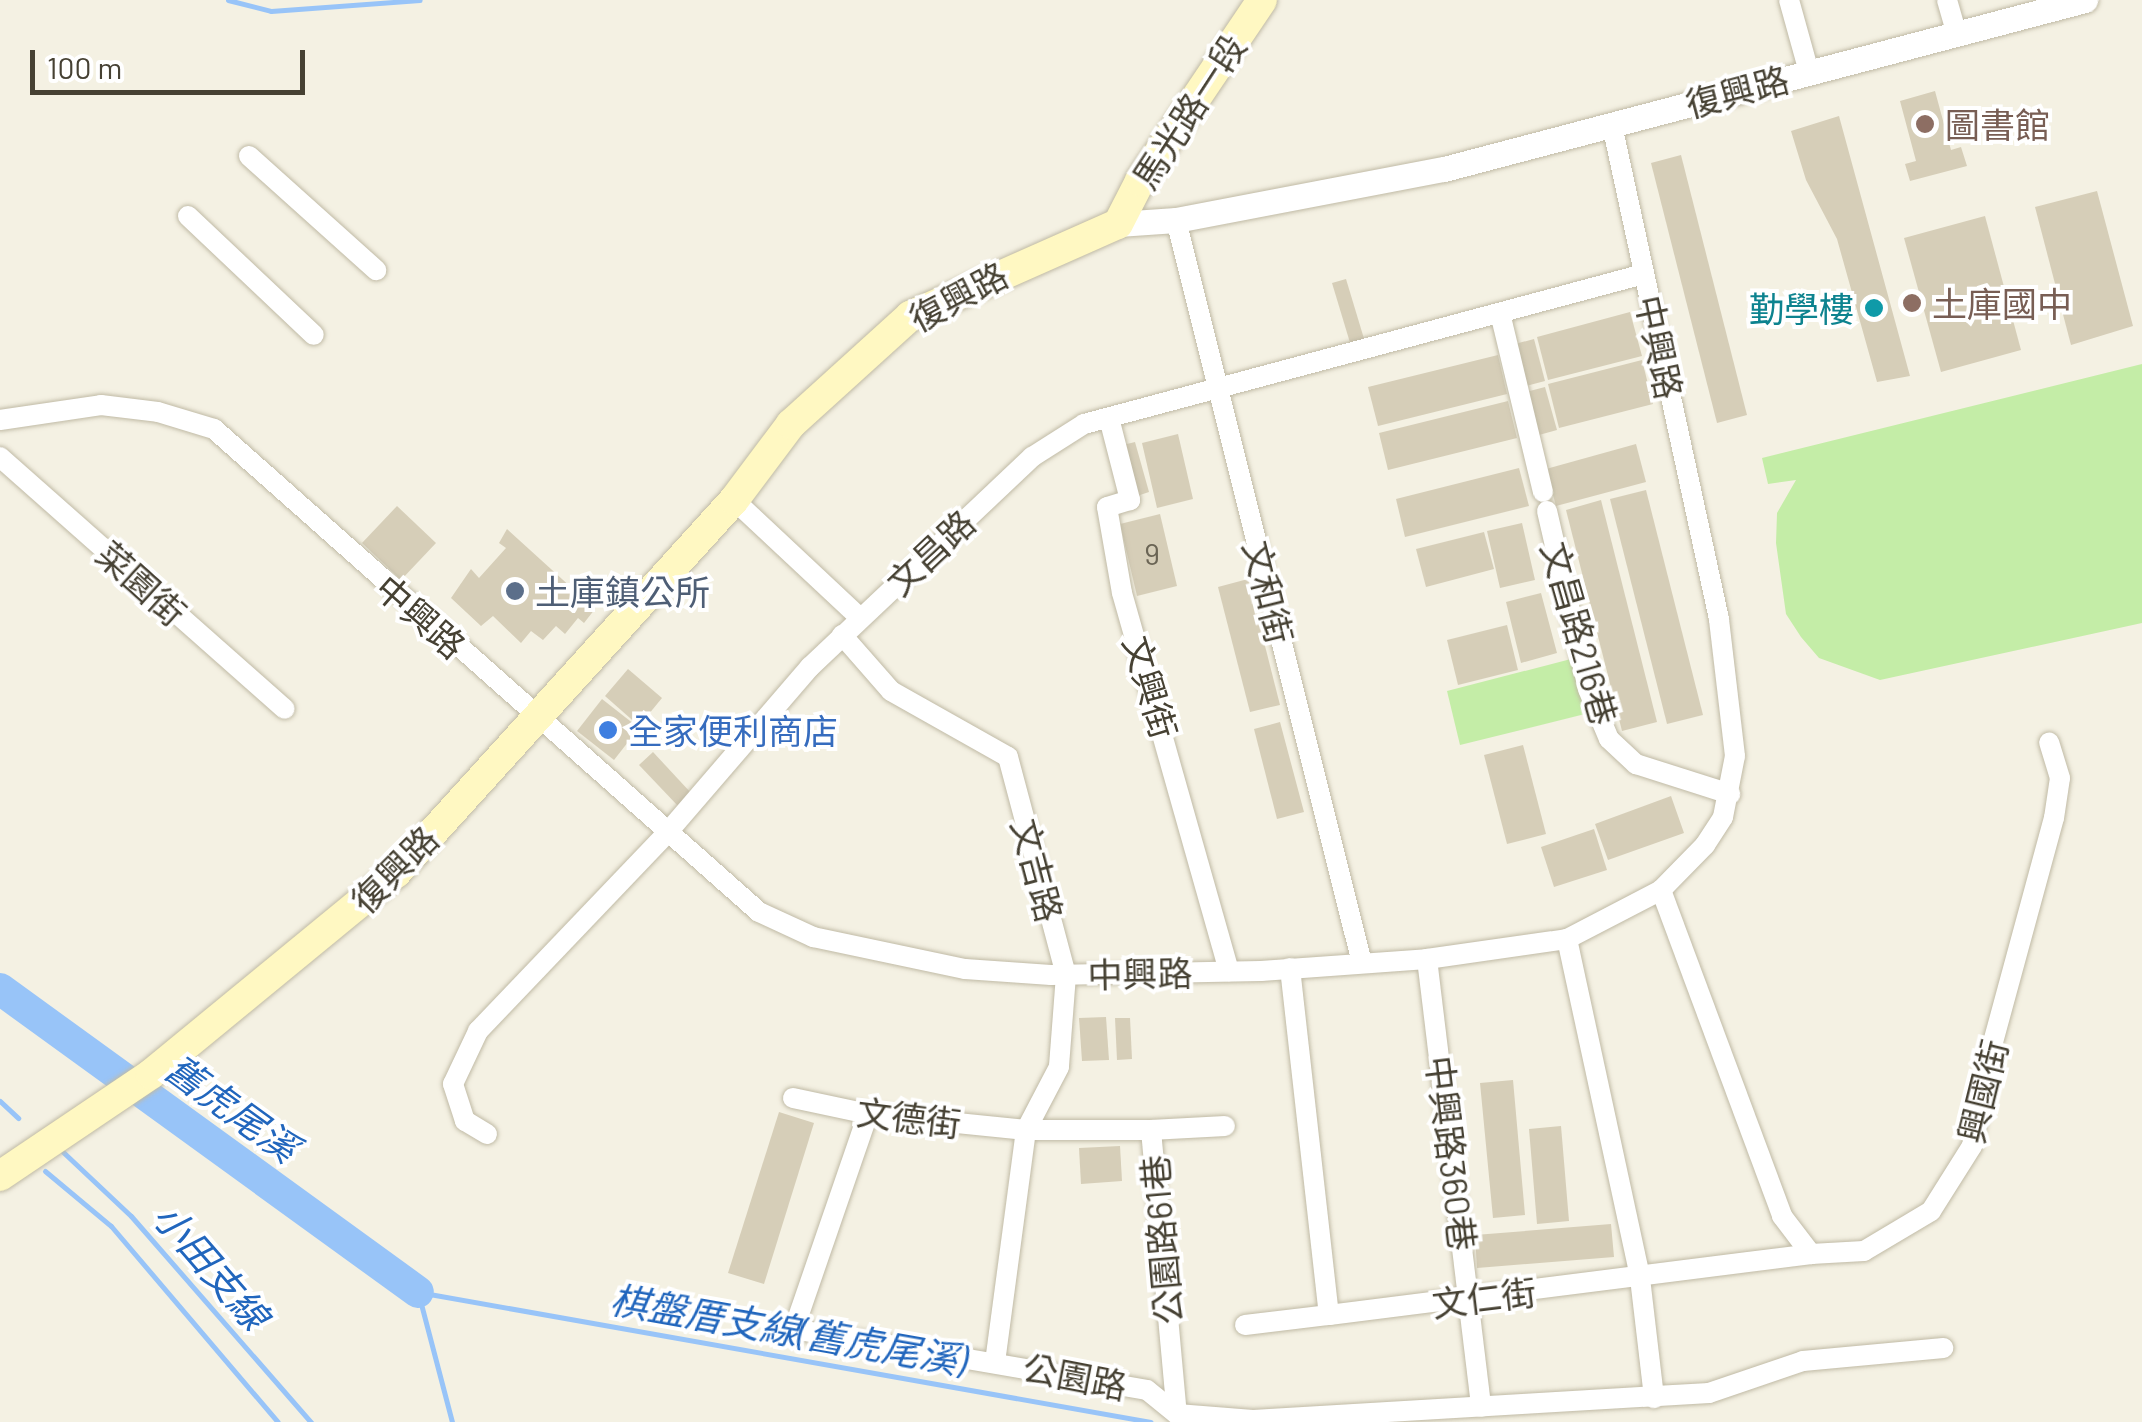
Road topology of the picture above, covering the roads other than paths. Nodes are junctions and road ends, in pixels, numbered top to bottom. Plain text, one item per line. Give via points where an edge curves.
1 (1262, 0) edge
2 (1789, 0) edge
3 (1947, 0) edge
4 (2084, 0) edge
5 (1957, 34) junction
6 (1809, 72) junction
7 (1612, 125) junction
8 (249, 156) dead end
9 (188, 216) dead end
10 (1176, 220) junction
11 (1118, 224) junction
12 (376, 270) dead end
13 (1644, 274) junction
14 (1500, 313) junction
15 (314, 335) dead end
16 (1218, 388) junction
17 (1109, 418) junction
18 (0, 420) edge
19 (0, 457) edge
20 (734, 500) junction
21 (860, 618) junction
22 (842, 635) junction
23 (285, 709) dead end
24 (542, 718) junction
25 (2049, 744) dead end
26 (1730, 794) junction
27 (668, 832) junction
28 (1662, 890) junction
29 (1567, 939) junction
30 (1427, 959) junction
31 (1362, 963) junction
32 (1290, 968) junction
33 (1229, 971) junction
34 (1066, 975) junction
35 (794, 1098) dead end
36 (868, 1114) junction
37 (1225, 1126) dead end
38 (1026, 1130) junction
39 (1151, 1130) junction
40 (487, 1134) dead end
41 (0, 1176) edge
42 (1811, 1254) junction
43 (1640, 1278) junction
44 (1472, 1299) junction
45 (1329, 1315) junction
46 (1245, 1325) dead end
47 (1943, 1348) dead end
48 (994, 1360) junction
49 (1654, 1398) junction
50 (1481, 1407) junction
51 (1177, 1414) junction

1 - 11 main road, 馬光路一段
2 - 6 street
3 - 5 street
4 - 5 street, 復興路
5 - 6 street, 復興路
6 - 7 street, 復興路
7 - 10 street, 復興路 via 1444,169
7 - 13 street, 中興路
8 - 12 street
9 - 15 street
10 - 11 street, 復興路
10 - 16 street, 文和街
11 - 20 main road, 復興路 via 910,316 790,424
13 - 14 street, 文昌路
13 - 26 street, 中興路 via 1734,703
14 - 16 street, 文昌路
14 - 26 street, 文昌路216巷 via 1588,689 1609,740 1636,764
16 - 17 street, 文昌路
16 - 31 street, 文和街
17 - 21 street, 文昌路 via 1084,424 1032,457
17 - 33 street, 文興街 via 1130,500 1107,507 1122,592
18 - 24 street, 中興路 via 100,405 158,412 214,429
19 - 23 street, 菜園街
20 - 21 street
20 - 24 main road, 復興路
21 - 22 street, 文昌路
22 - 27 street, 文昌路
22 - 34 street, 文吉路 via 892,691 1008,757
24 - 27 street, 中興路
24 - 41 main road, 復興路 via 396,874 151,1074
25 - 42 street, 興國街 via 2060,778 2054,818 1989,1057 1972,1146 1931,1211 1864,1251
26 - 28 street, 中興路 via 1705,846
27 - 34 street, 中興路 via 759,912 813,937 965,969
27 - 40 street, 文昌路 via 478,1031 453,1084 466,1122
28 - 29 street, 中興路
28 - 42 street via 1782,1216
29 - 30 street, 中興路
29 - 43 street
30 - 31 street, 中興路
30 - 44 street, 中興路360巷
31 - 32 street, 中興路
32 - 33 street, 中興路
32 - 45 street
33 - 34 street, 中興路
34 - 38 street, 文吉路 via 1059,1067
35 - 36 street, 文德街
36 - 38 street, 文德街
36 - 48 street, 公園路 via 794,1330
37 - 39 street
38 - 39 street, 公園路61巷
38 - 48 street, 文吉路
39 - 51 street, 公園路61巷
42 - 43 street, 興國街
43 - 44 street, 文仁街
43 - 49 street
44 - 45 street, 文仁街
44 - 50 street, 中興路360巷
45 - 46 street, 文仁街
47 - 49 street, 公園路 via 1803,1361 1710,1393
48 - 51 street, 公園路 via 1147,1390
49 - 50 street, 公園路
50 - 51 street, 公園路 via 1253,1420

